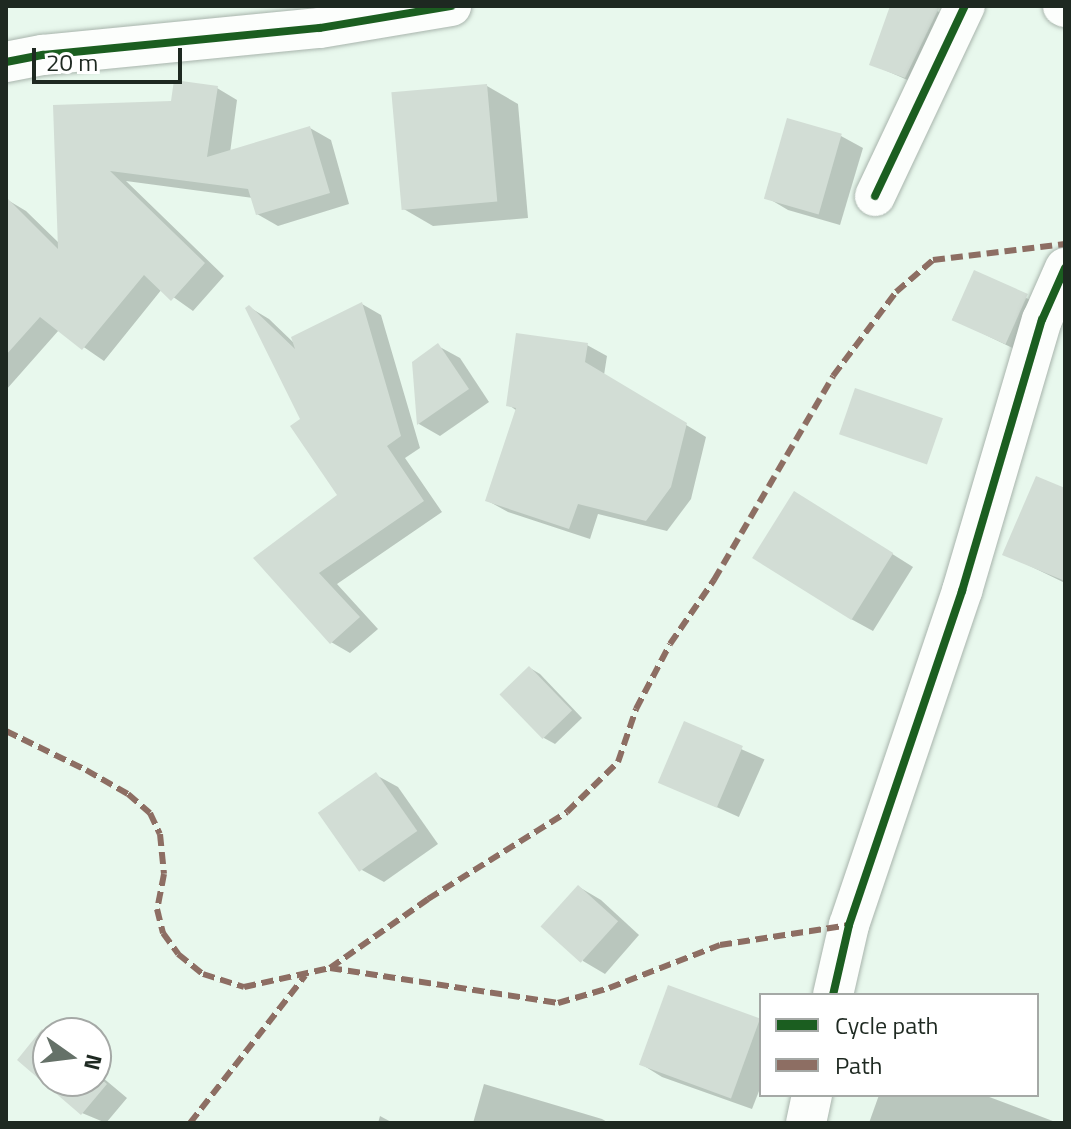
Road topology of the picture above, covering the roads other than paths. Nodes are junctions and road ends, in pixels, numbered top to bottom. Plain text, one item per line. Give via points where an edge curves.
1 (451, 6) edge
2 (965, 6) edge
3 (6, 62) edge
4 (875, 196) dead end
5 (1065, 268) edge
6 (833, 993) edge
7 (812, 1097) edge
8 (806, 1123) edge

1 - 3 street via 320,28
2 - 4 street
5 - 6 street via 1042,320 962,591 849,925
7 - 8 street

